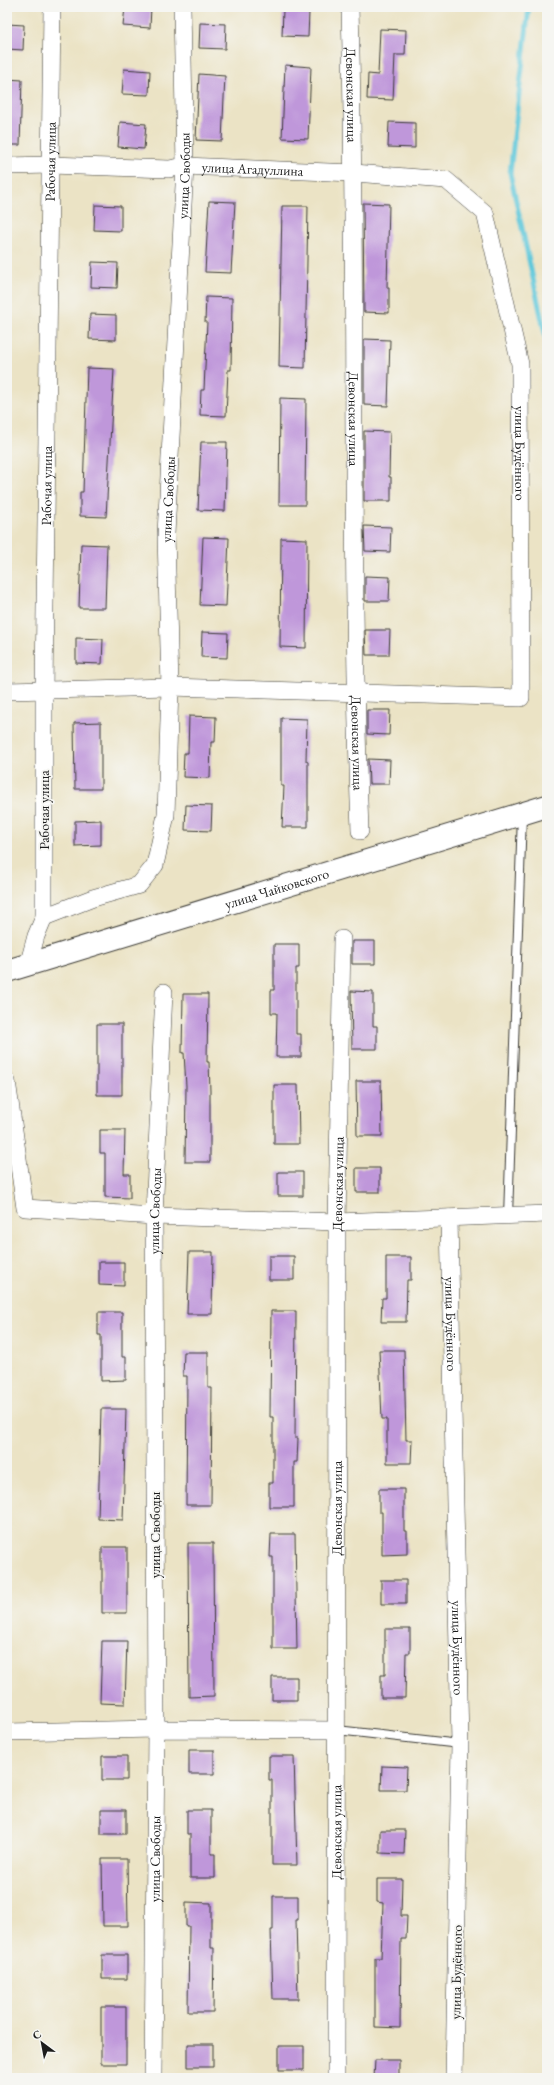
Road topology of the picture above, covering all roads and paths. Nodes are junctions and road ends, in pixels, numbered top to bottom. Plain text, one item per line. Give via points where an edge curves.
1 (52, 7) edge
2 (182, 7) edge
3 (350, 7) edge
4 (50, 165) junction
5 (7, 166) edge
6 (185, 166) junction
7 (354, 172) junction
8 (485, 213) joint
9 (170, 687) junction
10 (7, 691) edge
11 (44, 691) junction
12 (355, 692) junction
13 (547, 806) edge
14 (522, 814) junction
15 (360, 830) dead end
16 (44, 917) junction
17 (342, 939) dead end
18 (29, 962) junction
19 (7, 971) edge
20 (164, 992) dead end
21 (7, 1081) edge
22 (547, 1214) edge
23 (154, 1216) junction
24 (508, 1216) junction
25 (449, 1218) junction
26 (337, 1222) junction
27 (156, 1729) junction
28 (336, 1730) junction
29 (7, 1732) edge
30 (460, 1744) junction
31 (153, 2078) edge
32 (336, 2078) edge
33 (454, 2078) edge

1 - 4 street, Рабочая улица
2 - 6 street, улица Свободы
3 - 7 street, Девонская улица
4 - 5 street, улица Агадуллина
4 - 6 street, улица Агадуллина via 169,169
4 - 11 street, Рабочая улица
6 - 7 street, улица Агадуллина
6 - 9 street, улица Свободы via 166,534
7 - 8 street, улица Агадуллина via 446,180
7 - 12 street, Девонская улица
8 - 12 street, улица Будённого via 520,364 521,698
9 - 11 street
9 - 12 street
9 - 16 street, улица Свободы via 166,815 155,865 139,885 94,898
10 - 11 street
11 - 16 street, Рабочая улица
12 - 15 street, Девонская улица
13 - 14 main road, улица Чайковского
14 - 18 main road, улица Чайковского
14 - 24 lane
16 - 18 street, Рабочая улица
17 - 26 street, Девонская улица
18 - 19 main road, улица Чайковского
20 - 23 street, улица Свободы
21 - 23 street via 25,1208
22 - 24 street
23 - 26 street
23 - 27 street, улица Свободы
24 - 25 street
25 - 26 street
25 - 30 street, улица Будённого
26 - 28 street, Девонская улица
27 - 28 street
27 - 29 street
27 - 31 street, улица Свободы
28 - 30 lane
28 - 32 street, Девонская улица
30 - 33 street, улица Будённого

